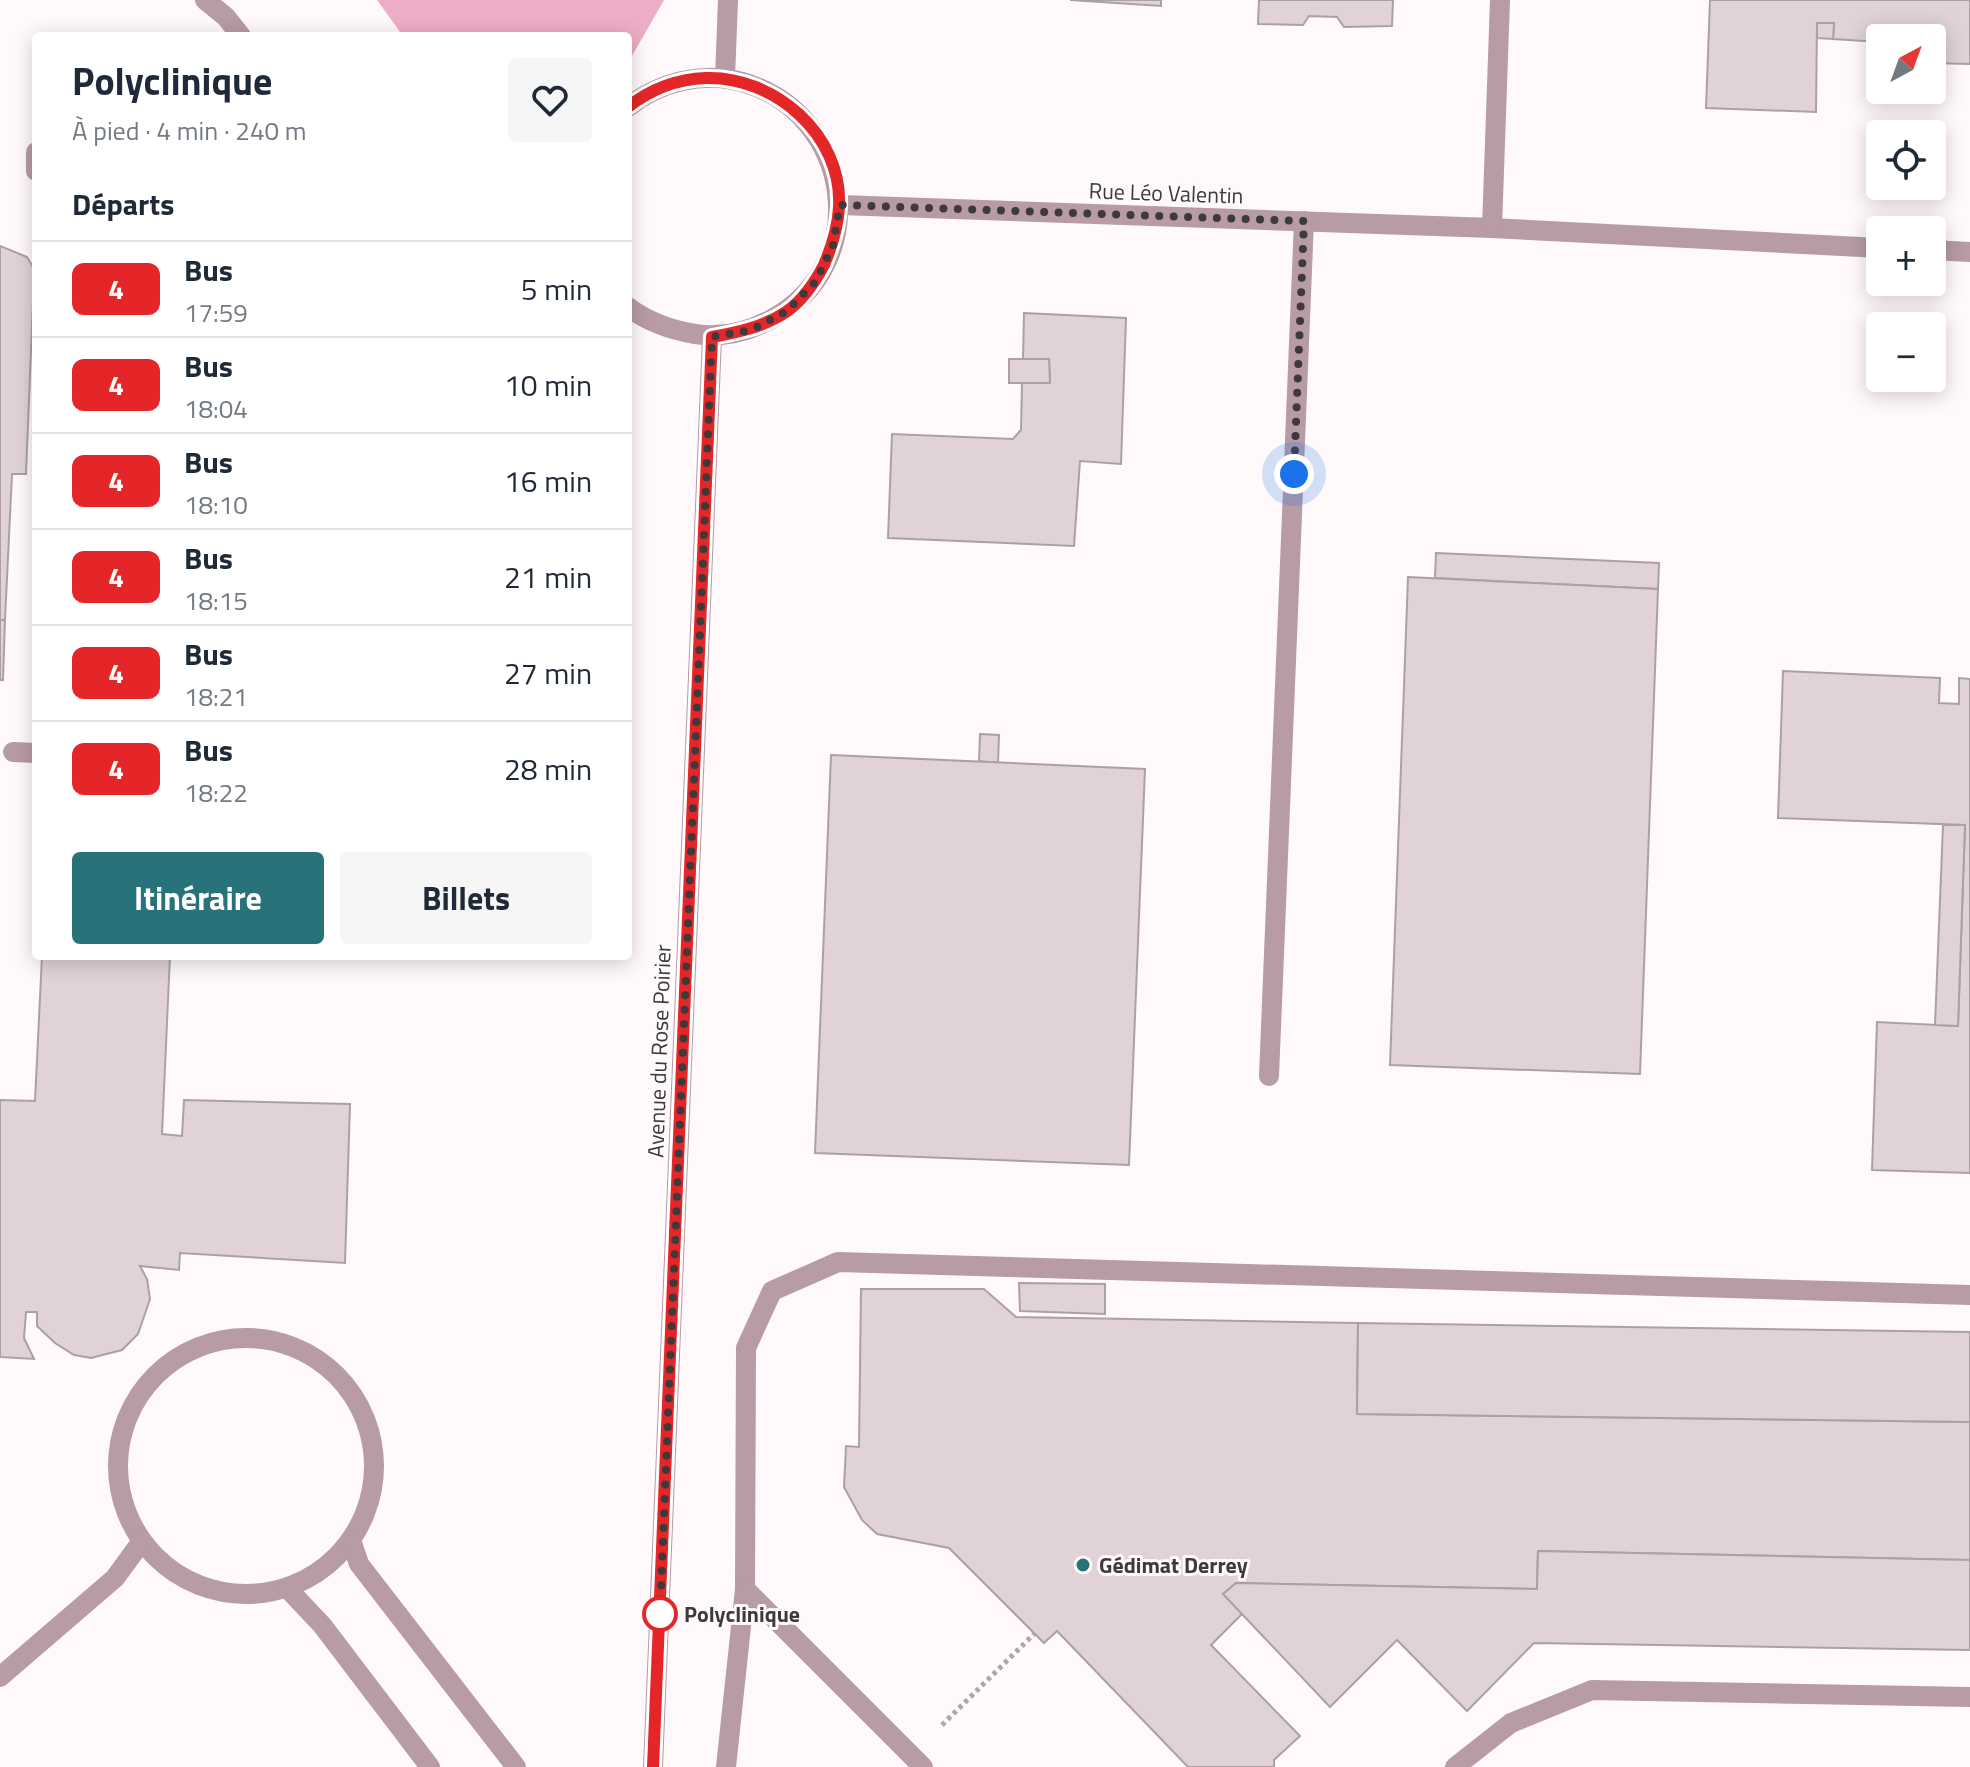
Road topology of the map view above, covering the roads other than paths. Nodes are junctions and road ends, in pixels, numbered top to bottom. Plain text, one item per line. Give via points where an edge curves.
1 (205, 0) edge
2 (728, 0) edge
3 (1500, 0) edge
4 (238, 32) edge
5 (725, 78) junction
6 (632, 104) edge
7 (840, 205) junction
8 (1304, 221) junction
9 (1492, 228) junction
10 (1866, 247) edge
11 (1946, 251) edge
12 (1970, 252) edge
13 (632, 311) edge
14 (712, 337) junction
15 (13, 752) dead end
16 (32, 753) edge
17 (1269, 1076) dead end
18 (1970, 1295) edge
19 (351, 1540) junction
20 (142, 1541) junction
21 (287, 1588) junction
22 (745, 1589) junction
23 (0, 1677) edge
24 (1970, 1697) edge
25 (917, 1761) edge
26 (430, 1767) edge
27 (516, 1767) edge
28 (653, 1767) edge
29 (726, 1767) edge
30 (1455, 1767) edge

1 - 4 street
2 - 5 street
3 - 9 street
5 - 6 street via 683,79
5 - 7 street via 761,87 793,107 817,135 834,168
7 - 8 street, Rue Léo Valentin
7 - 14 street via 833,245 816,281 787,311 751,330
8 - 9 street, Rue Léo Valentin
8 - 17 street
9 - 10 street, Rue Léo Valentin
11 - 12 street
13 - 14 street via 668,329
14 - 28 street, Avenue du Rose Poirier
15 - 16 street
18 - 22 street via 838,1262 772,1291 746,1348
19 - 20 street via 368,1507 374,1470 371,1433 354,1396 327,1365 291,1345 251,1337 210,1342 173,1359 144,1388 124,1424 117,1464 123,1504
19 - 21 street via 323,1569
19 - 27 street via 359,1564
20 - 21 street via 171,1570 207,1589 247,1594
20 - 23 street via 115,1578
21 - 26 street via 322,1625
22 - 25 street
22 - 29 street
24 - 30 street via 1592,1690 1511,1723

